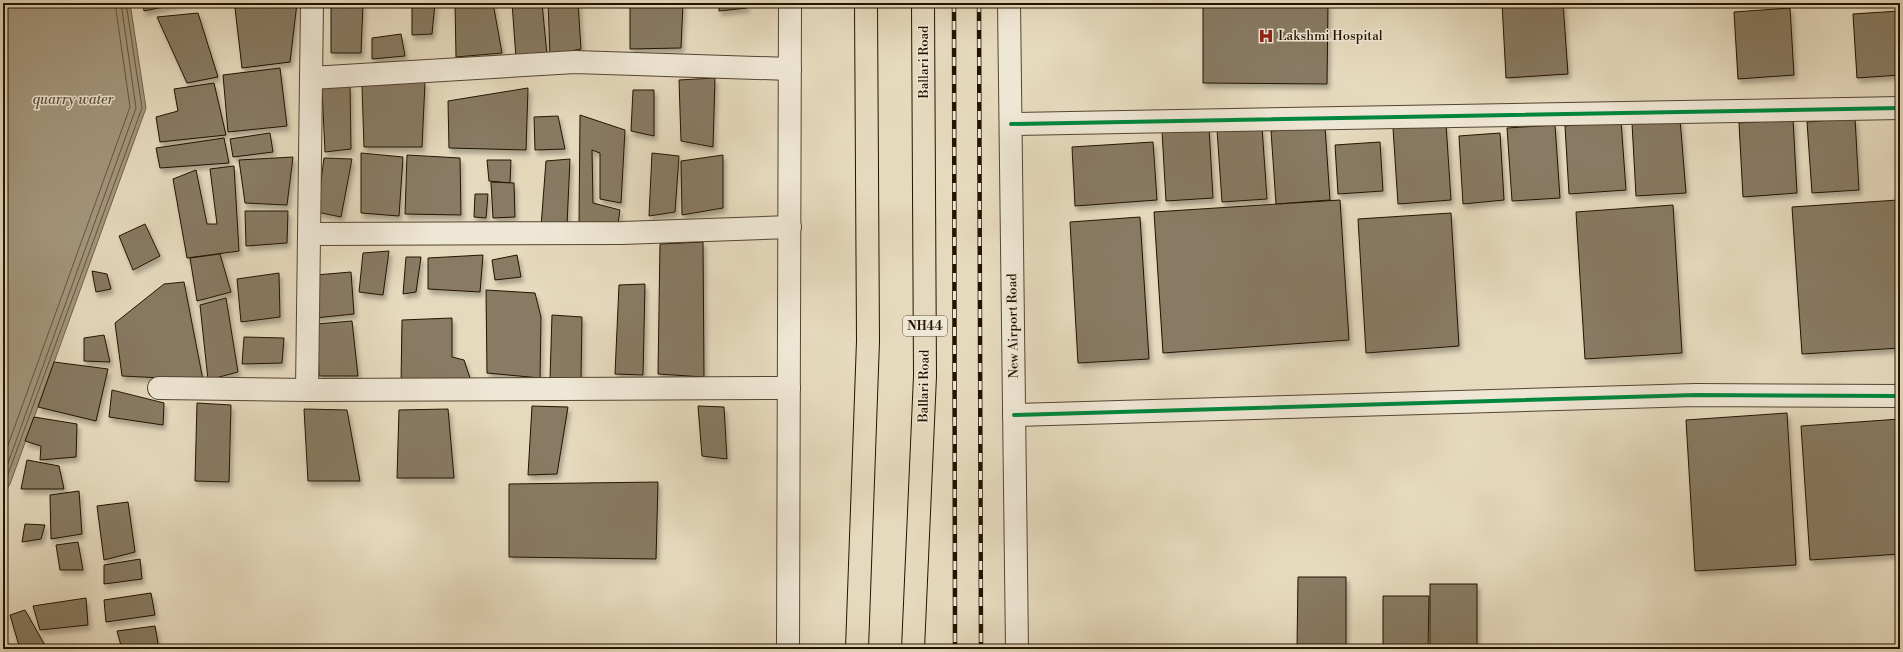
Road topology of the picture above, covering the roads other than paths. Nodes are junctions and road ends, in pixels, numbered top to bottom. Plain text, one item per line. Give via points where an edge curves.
1 (312, 3) edge
2 (790, 3) edge
3 (866, 3) edge
4 (923, 3) edge
5 (1009, 3) edge
6 (790, 69) junction
7 (311, 78) junction
8 (1900, 108) edge
9 (1010, 124) junction
10 (790, 227) junction
11 (309, 234) junction
12 (159, 388) dead end
13 (789, 388) junction
14 (307, 390) junction
15 (1900, 396) edge
16 (1014, 415) junction
17 (788, 649) edge
18 (857, 649) edge
19 (913, 649) edge
20 (1017, 649) edge

1 - 7 street
2 - 6 street
3 - 18 highway via 868,341
4 - 19 highway, Ballari Road / NH44 via 925,376
5 - 9 street, New Airport Road
6 - 7 street via 575,62
6 - 10 street
7 - 11 street
8 - 9 street
9 - 16 street, New Airport Road
10 - 11 street via 622,232
10 - 13 street
11 - 14 street
12 - 14 street
13 - 14 street
13 - 17 street
15 - 16 street via 1696,395
16 - 20 street, New Airport Road

